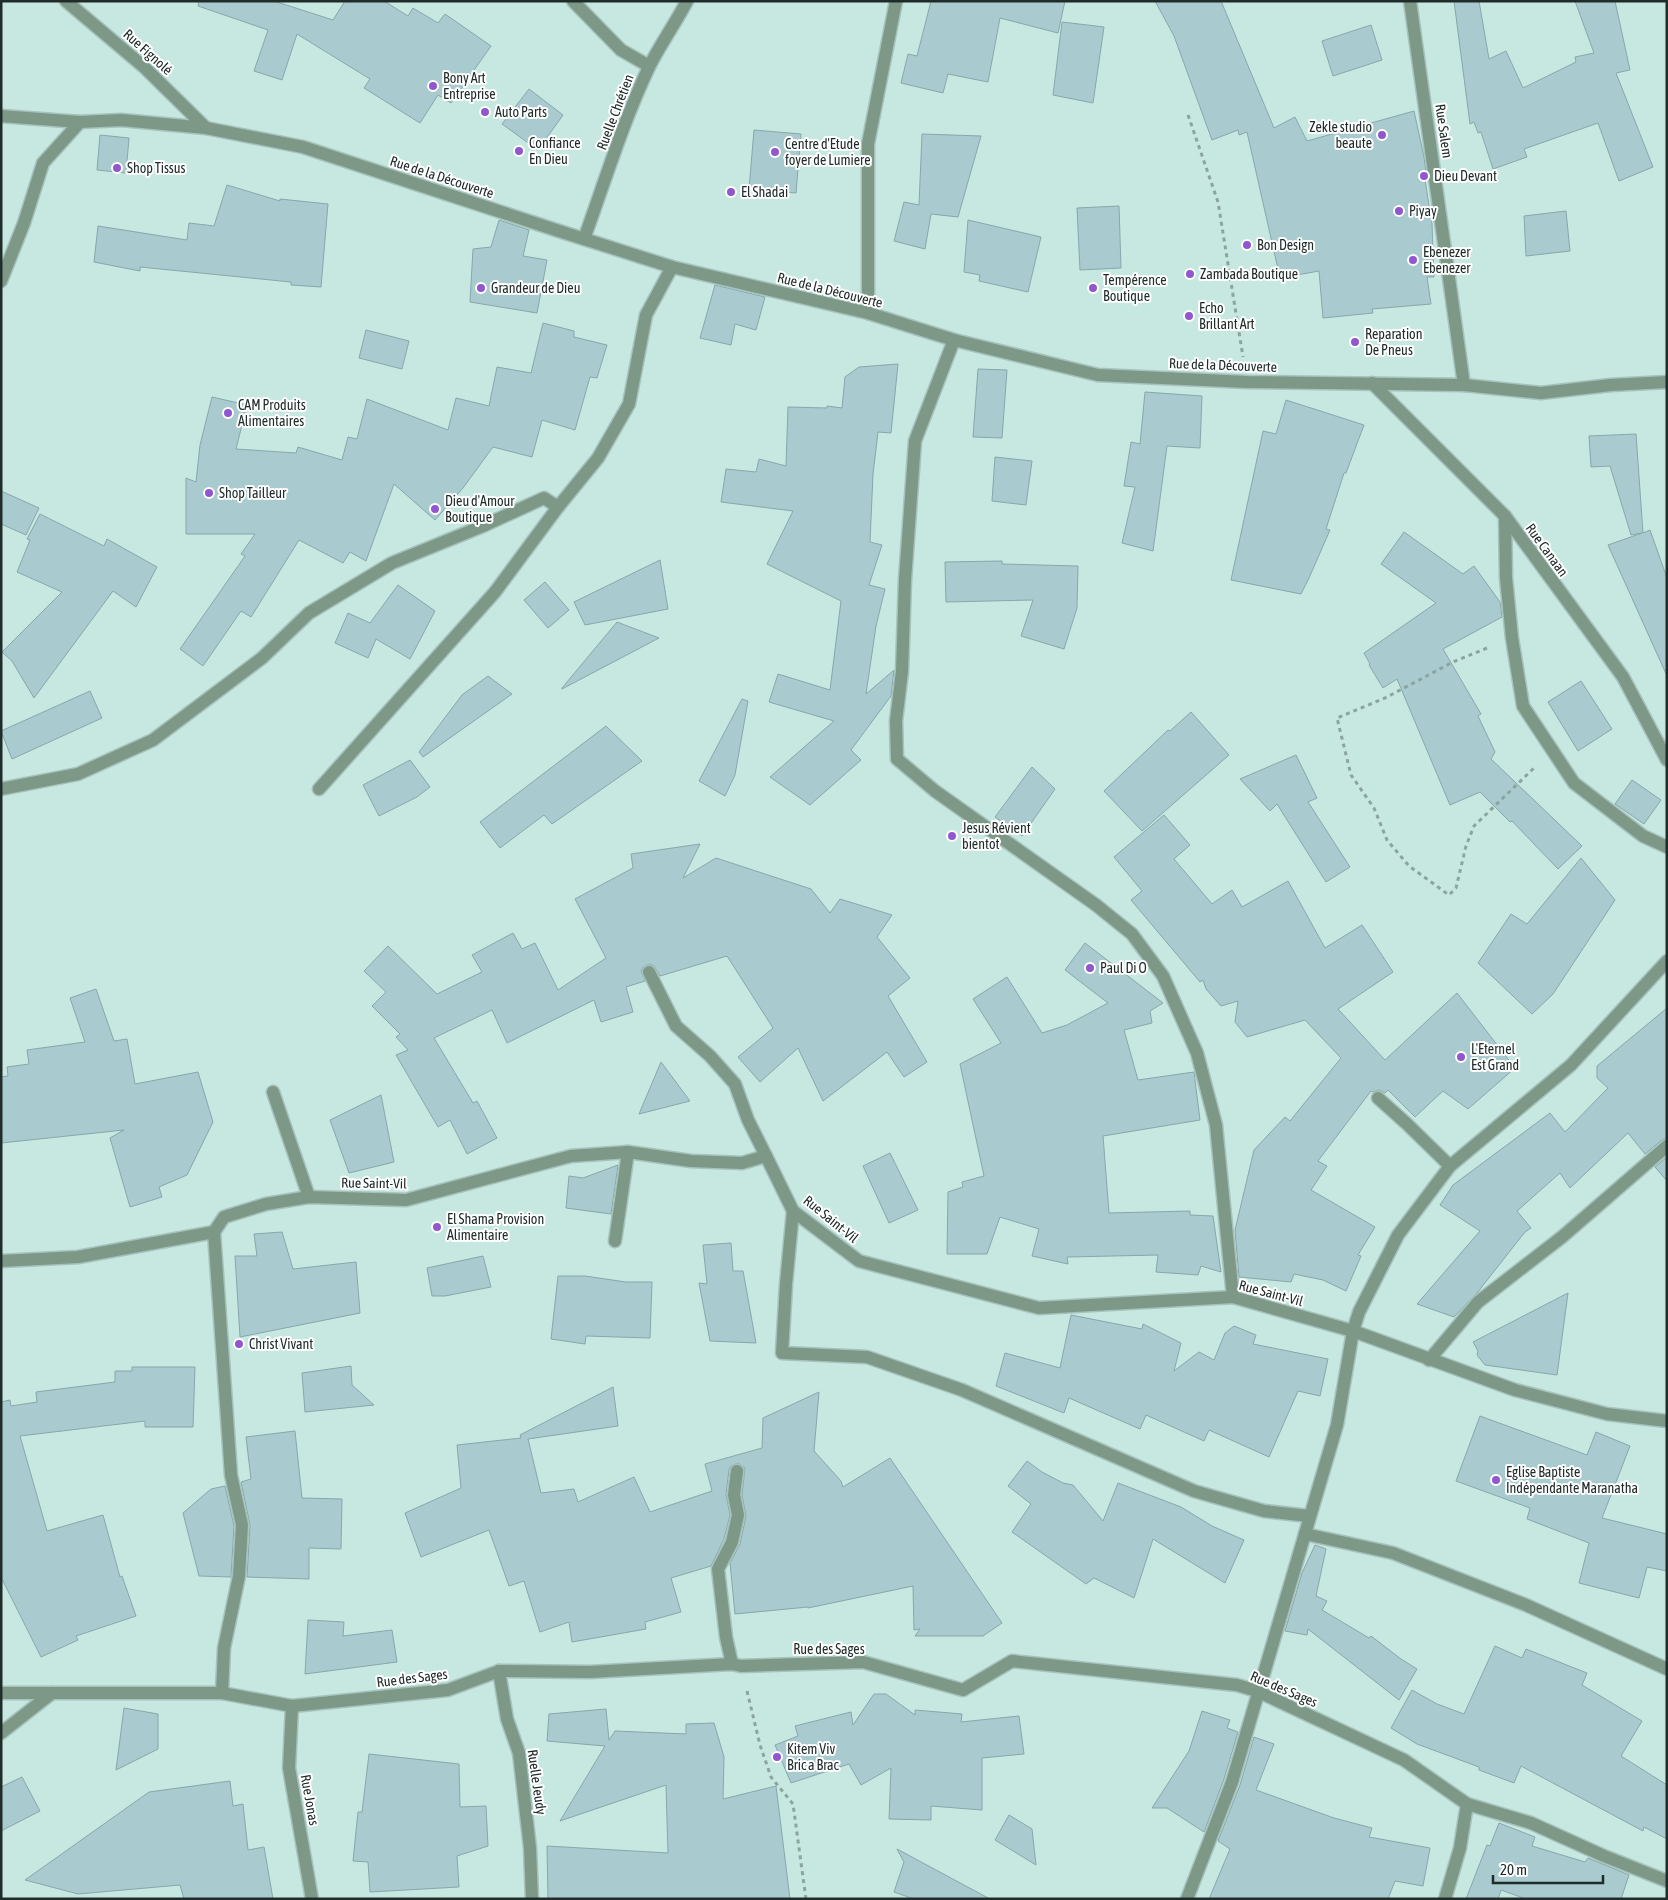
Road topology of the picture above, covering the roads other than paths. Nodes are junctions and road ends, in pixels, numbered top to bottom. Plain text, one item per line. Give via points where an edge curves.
1 (66, 1) edge
2 (573, 1) edge
3 (687, 1) edge
4 (896, 1) edge
5 (1410, 1) edge
6 (649, 66) junction
7 (1, 116) edge
8 (80, 122) junction
9 (206, 128) junction
10 (584, 239) junction
11 (672, 267) junction
12 (1, 281) edge
13 (868, 314) junction
14 (954, 340) junction
15 (1667, 382) edge
16 (1372, 383) junction
17 (1464, 384) junction
18 (558, 507) junction
19 (1505, 516) junction
20 (1667, 760) edge
21 (1, 788) edge
22 (318, 789) dead end
23 (1667, 847) edge
24 (1667, 962) edge
25 (649, 972) dead end
26 (273, 1092) dead end
27 (1378, 1098) dead end
28 (1667, 1146) edge
29 (628, 1152) junction
30 (766, 1156) junction
31 (1450, 1166) junction
32 (309, 1196) junction
33 (793, 1211) junction
34 (214, 1232) junction
35 (615, 1240) dead end
36 (1, 1261) edge
37 (1233, 1297) junction
38 (1353, 1332) junction
39 (1429, 1360) junction
40 (1667, 1421) edge
41 (737, 1471) dead end
42 (1310, 1516) junction
43 (1305, 1534) junction
44 (736, 1665) junction
45 (1667, 1668) edge
46 (500, 1671) junction
47 (1257, 1692) junction
48 (1, 1693) edge
49 (52, 1693) junction
50 (222, 1693) junction
51 (292, 1706) junction
52 (1, 1733) edge
53 (1467, 1804) junction
54 (1667, 1881) edge
55 (312, 1899) edge
56 (532, 1899) edge
57 (1187, 1899) edge
58 (1445, 1899) edge

1 - 9 street, Rue Fignolé via 144,67
2 - 6 street via 622,50
3 - 6 street, Ruelle Chrétien
4 - 13 street via 868,144
5 - 17 street, Rue Salem
6 - 10 street, Ruelle Chrétien
7 - 8 street, Rue de la Découverte
8 - 9 street, Rue de la Découverte via 121,120
8 - 12 street via 44,163
9 - 10 street, Rue de la Découverte via 303,147
10 - 11 street, Rue de la Découverte
11 - 13 street, Rue de la Découverte
11 - 18 street via 646,315 629,404 598,458
13 - 14 street, Rue de la Découverte
14 - 16 street, Rue de la Découverte via 1098,374 1247,382
14 - 37 street via 916,441 896,722 897,758 936,791 1132,934 1163,976 1197,1053 1216,1125
15 - 17 street, Rue de la Découverte via 1541,393
16 - 17 street, Rue de la Découverte
16 - 19 street, Rue Canaan
18 - 21 street via 544,498 392,563 309,614 262,658 153,740 78,774
18 - 22 street via 495,592
19 - 20 street, Rue Canaan via 1622,677
19 - 23 street via 1506,578 1523,706 1574,783 1643,836
24 - 31 street via 1571,1065
25 - 30 street via 676,1026 735,1084
26 - 32 street
27 - 31 street
28 - 39 street via 1562,1237 1478,1302
29 - 30 street, Rue Saint-Vil via 691,1161 742,1163
29 - 32 street, Rue Saint-Vil via 570,1156 406,1200
29 - 35 street
30 - 33 street, Rue Saint-Vil
31 - 38 street via 1398,1235 1359,1312
32 - 34 street, Rue Saint-Vil via 266,1204 224,1217
33 - 37 street, Rue Saint-Vil via 860,1261 1040,1308
33 - 42 street via 782,1353 866,1357 962,1390 1194,1491 1264,1511
34 - 36 street via 78,1257
34 - 50 street via 232,1475 242,1525 239,1576 224,1648
37 - 38 street, Rue Saint-Vil
38 - 39 street, Rue Saint-Vil
38 - 42 street via 1337,1425
39 - 40 street, Rue Saint-Vil via 1524,1393 1606,1414
41 - 44 street via 734,1495 738,1515 732,1542 718,1569 726,1637
42 - 43 street
43 - 45 street via 1393,1553 1526,1605
43 - 47 street
44 - 46 street, Rue des Sages via 590,1672
44 - 47 street, Rue des Sages via 862,1662 963,1690 1012,1661 1237,1685
46 - 51 street, Rue des Sages via 448,1690
46 - 56 street, Ruelle Jeudy via 506,1719 519,1753 530,1848
47 - 53 street, Rue des Sages via 1404,1760
47 - 57 street via 1232,1782
48 - 49 street, Rue des Sages
49 - 50 street, Rue des Sages
49 - 52 street
50 - 51 street, Rue des Sages
51 - 55 street, Rue Jonas via 289,1768
53 - 54 street, Rue des Sages via 1531,1823
53 - 58 street via 1460,1848

